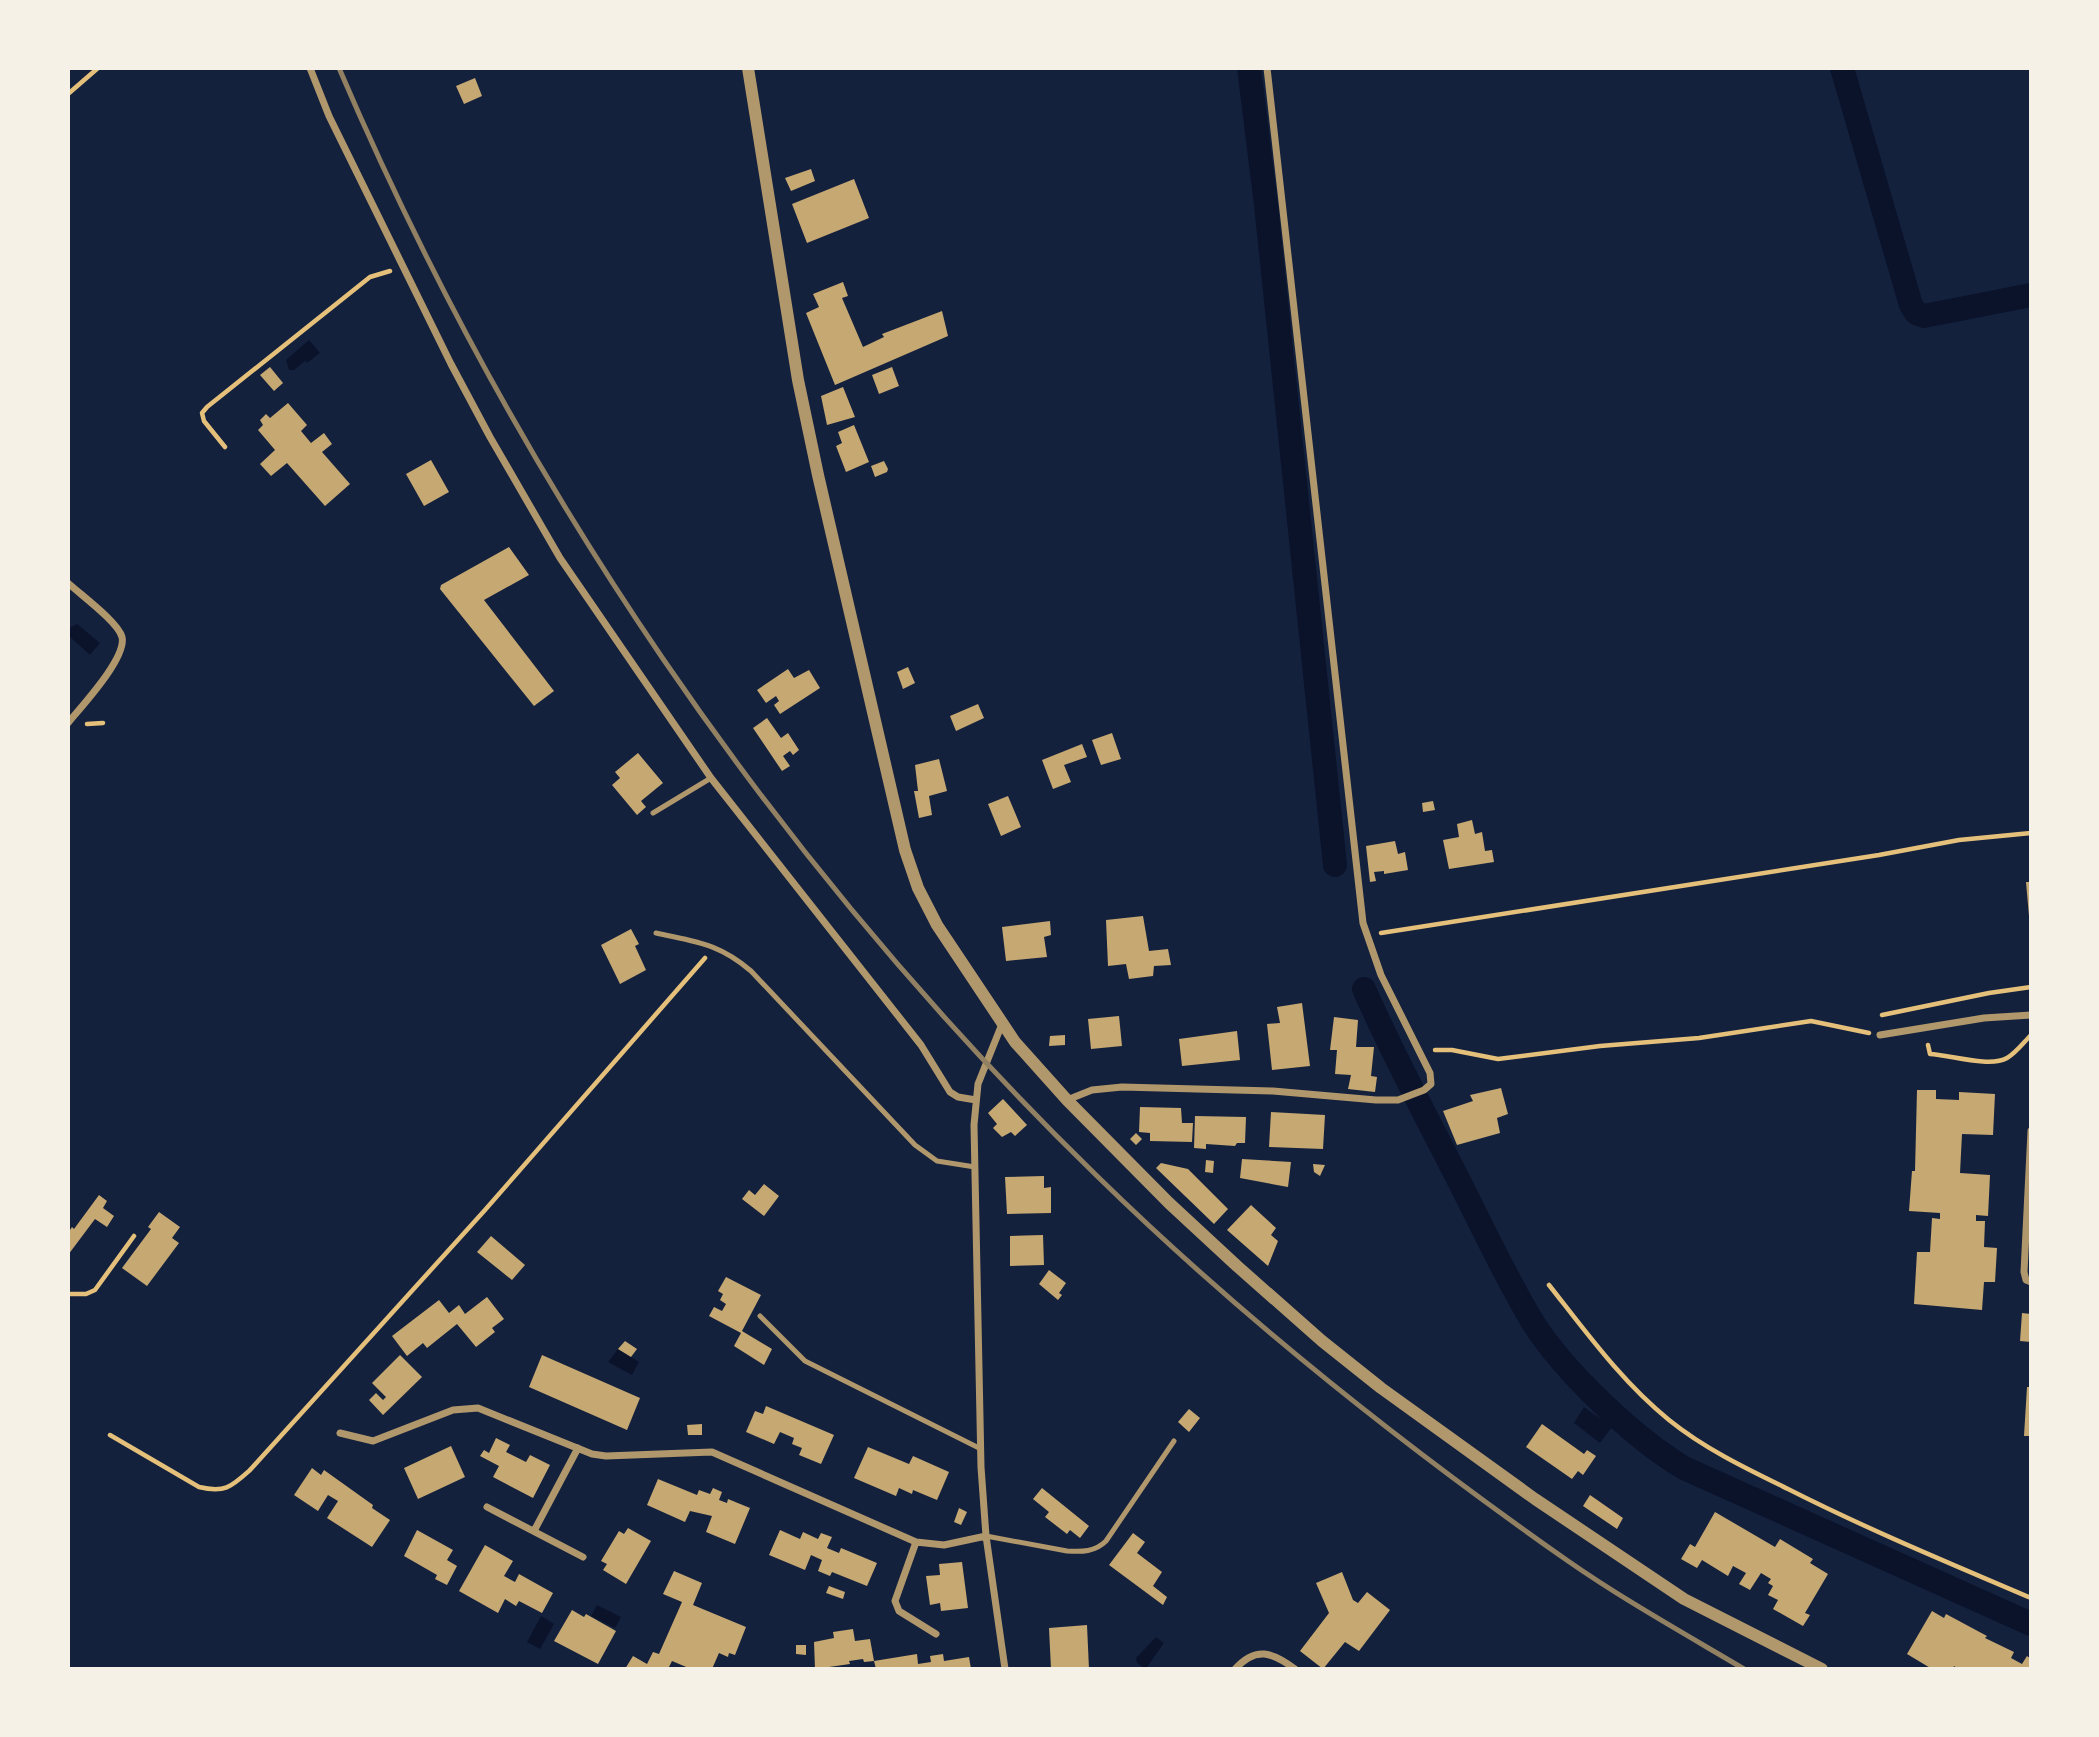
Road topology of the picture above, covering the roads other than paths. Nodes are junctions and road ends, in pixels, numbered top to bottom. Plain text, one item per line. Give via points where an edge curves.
1 (310, 68) edge
2 (748, 68) edge
3 (1267, 68) edge
4 (68, 583) edge
5 (68, 723) edge
6 (711, 778) junction
7 (653, 813) dead end
8 (656, 933) dead end
9 (2031, 1015) edge
10 (1002, 1024) junction
11 (1880, 1035) road end
12 (975, 1100) junction
13 (1068, 1100) junction
14 (2031, 1131) edge
15 (976, 1167) junction
16 (2031, 1282) edge
17 (760, 1316) dead end
18 (340, 1433) dead end
19 (1174, 1441) dead end
20 (578, 1448) junction
21 (981, 1449) junction
22 (487, 1507) dead end
23 (534, 1531) junction
24 (986, 1536) junction
25 (916, 1542) junction
26 (583, 1557) dead end
27 (936, 1634) dead end
28 (1005, 1669) edge
29 (1235, 1669) edge
30 (1295, 1669) edge
31 (1822, 1669) edge

1 - 6 street via 402,267 490,436 560,558
2 - 10 street via 798,380 905,850 937,925
3 - 13 street via 1361,911 1381,975 1431,1084 1406,1098 1376,1100 1273,1091 1122,1087 1092,1090
4 - 5 street via 122,638 115,663
6 - 7 lane
6 - 12 street via 921,1045 950,1092
8 - 15 lane via 715,947 736,958 915,1145 937,1161
9 - 11 street
10 - 12 street
10 - 13 street
12 - 15 street
13 - 31 street via 1237,1266 1381,1388 1535,1499 1684,1598
14 - 16 street via 2024,1272
15 - 21 street
17 - 21 lane via 805,1361
18 - 20 street via 373,1441 453,1410 478,1408
19 - 24 lane via 1100,1547 1067,1551
20 - 23 street
20 - 25 street via 606,1456 712,1452
21 - 24 street
22 - 23 street
23 - 26 street
24 - 25 street via 944,1545
24 - 28 street
25 - 27 street via 896,1607
29 - 30 street via 1249,1656 1264,1654 1278,1656

